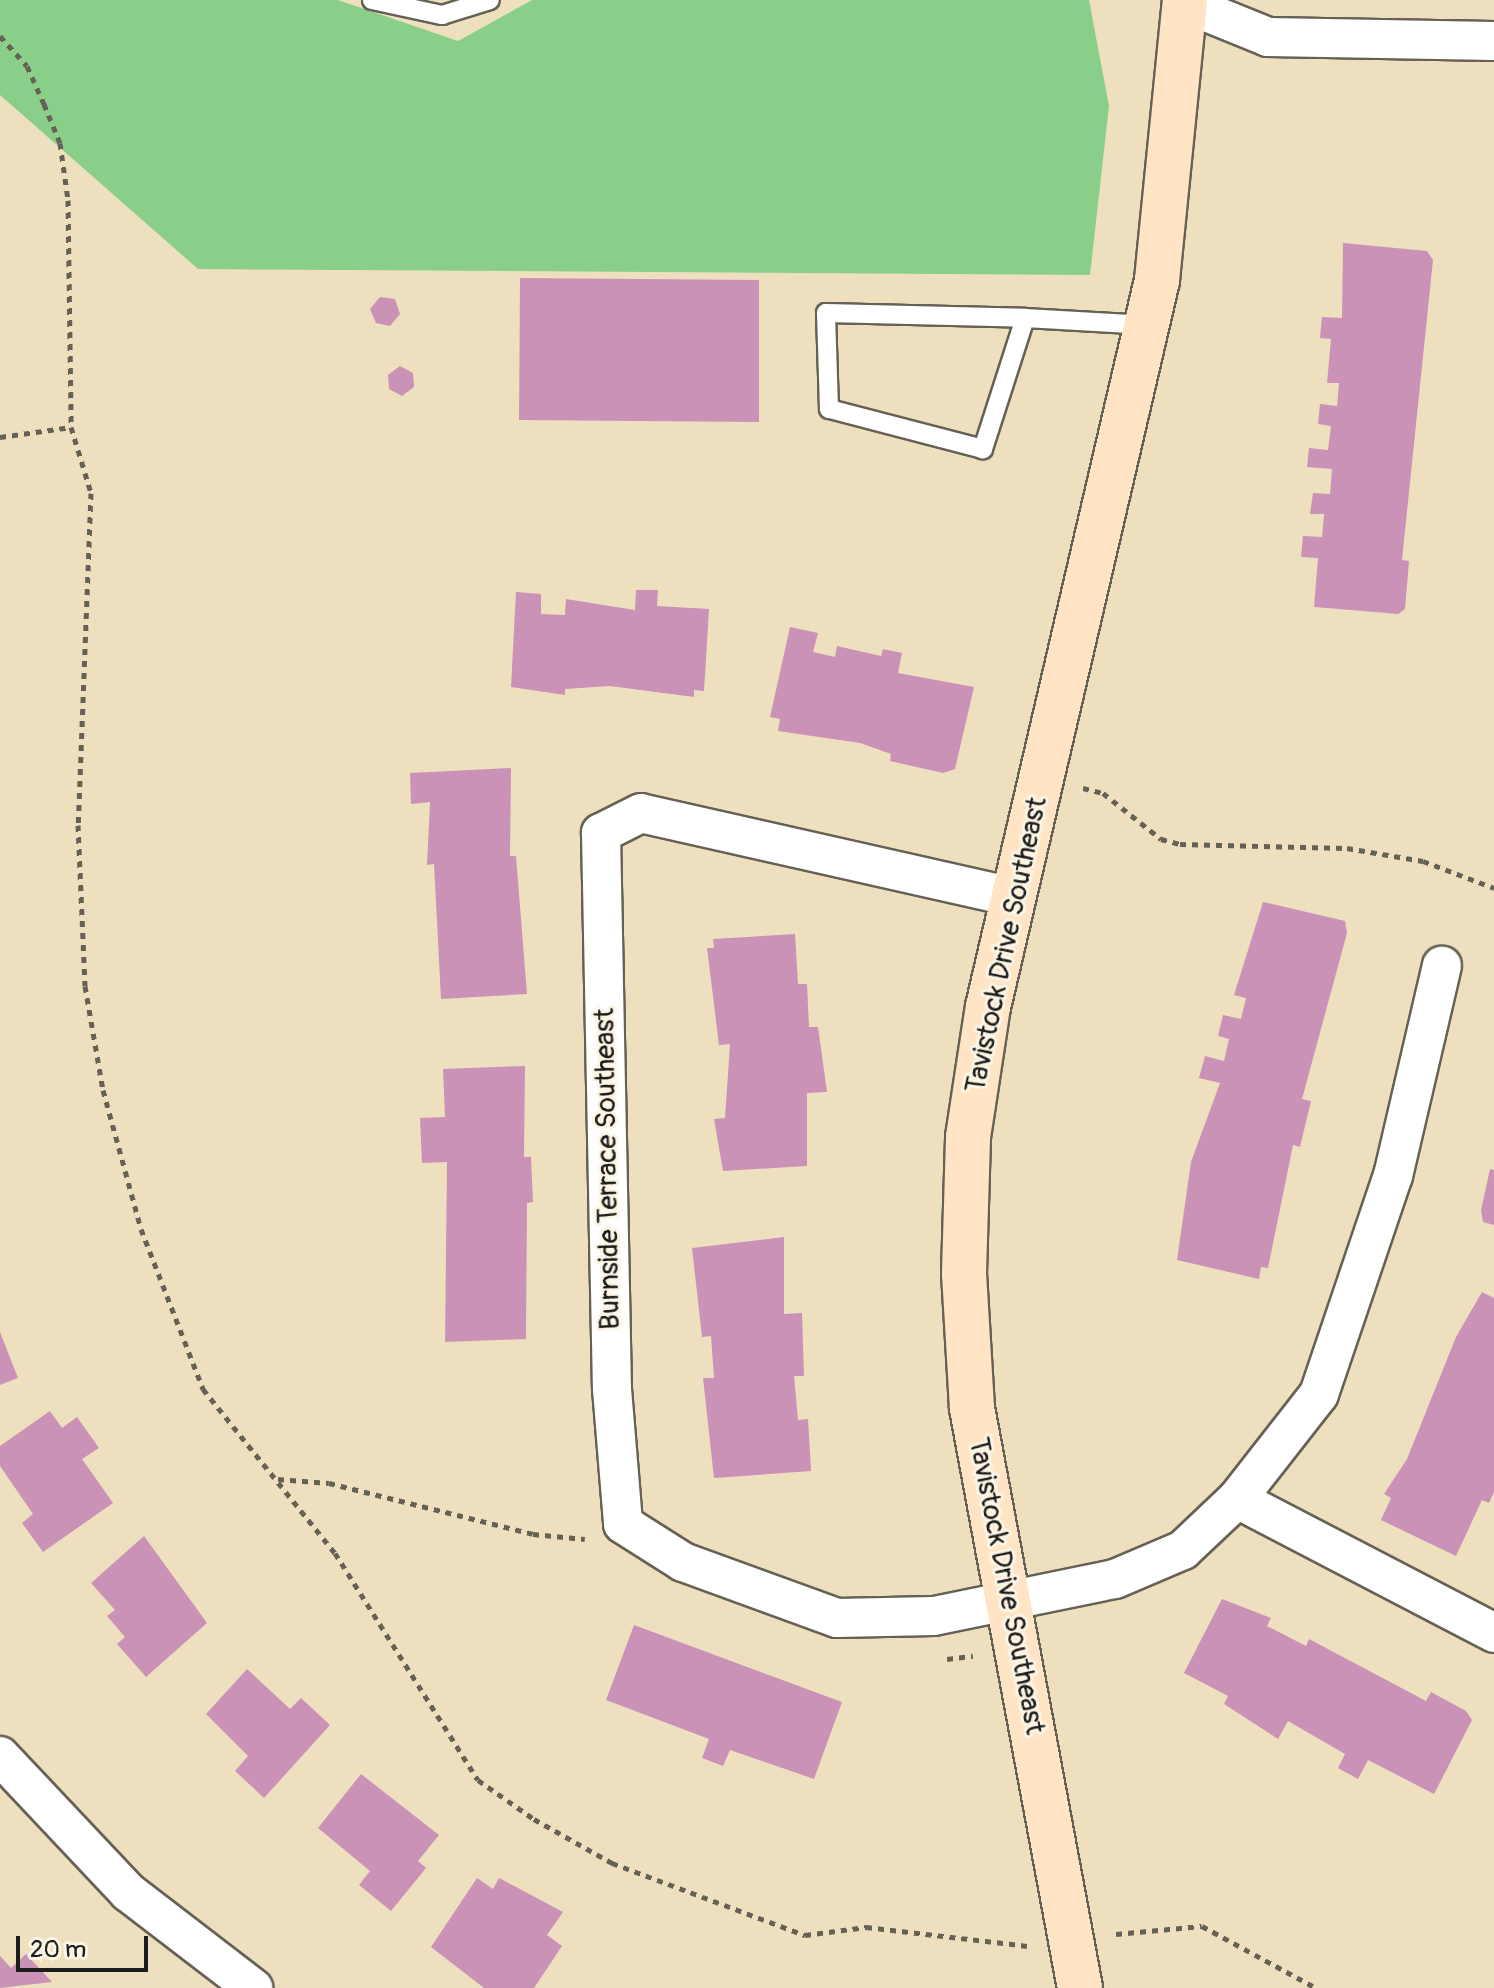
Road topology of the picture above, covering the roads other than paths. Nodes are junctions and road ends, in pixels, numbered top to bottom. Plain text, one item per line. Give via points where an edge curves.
1 (372, 0) edge
2 (490, 0) edge
3 (1185, 1) edge
4 (1494, 41) edge
5 (1025, 318) junction
6 (1148, 325) junction
7 (1013, 897) junction
8 (1442, 966) dead end
9 (1237, 1499) junction
10 (1008, 1600) junction
11 (1494, 1633) edge
12 (0, 1756) edge
13 (253, 1988) edge
14 (1080, 1988) edge

1 - 2 lane via 409,14 442,15
3 - 4 street via 1268,37
3 - 6 street, Tavistock Drive Southeast
5 - 5 lane via 826,313 829,409 983,449
5 - 6 lane
6 - 7 street, Tavistock Drive Southeast
7 - 10 street, Tavistock Drive Southeast via 968,1137 964,1273 972,1408
7 - 10 street, Burnside Terrace Southeast via 641,813 601,833 612,1389 623,1524 683,1562 837,1618 934,1616
8 - 9 street via 1393,1176 1319,1394
9 - 10 street via 1183,1550 1115,1579
9 - 11 street
10 - 14 street, Tavistock Drive Southeast
12 - 13 street via 128,1892

